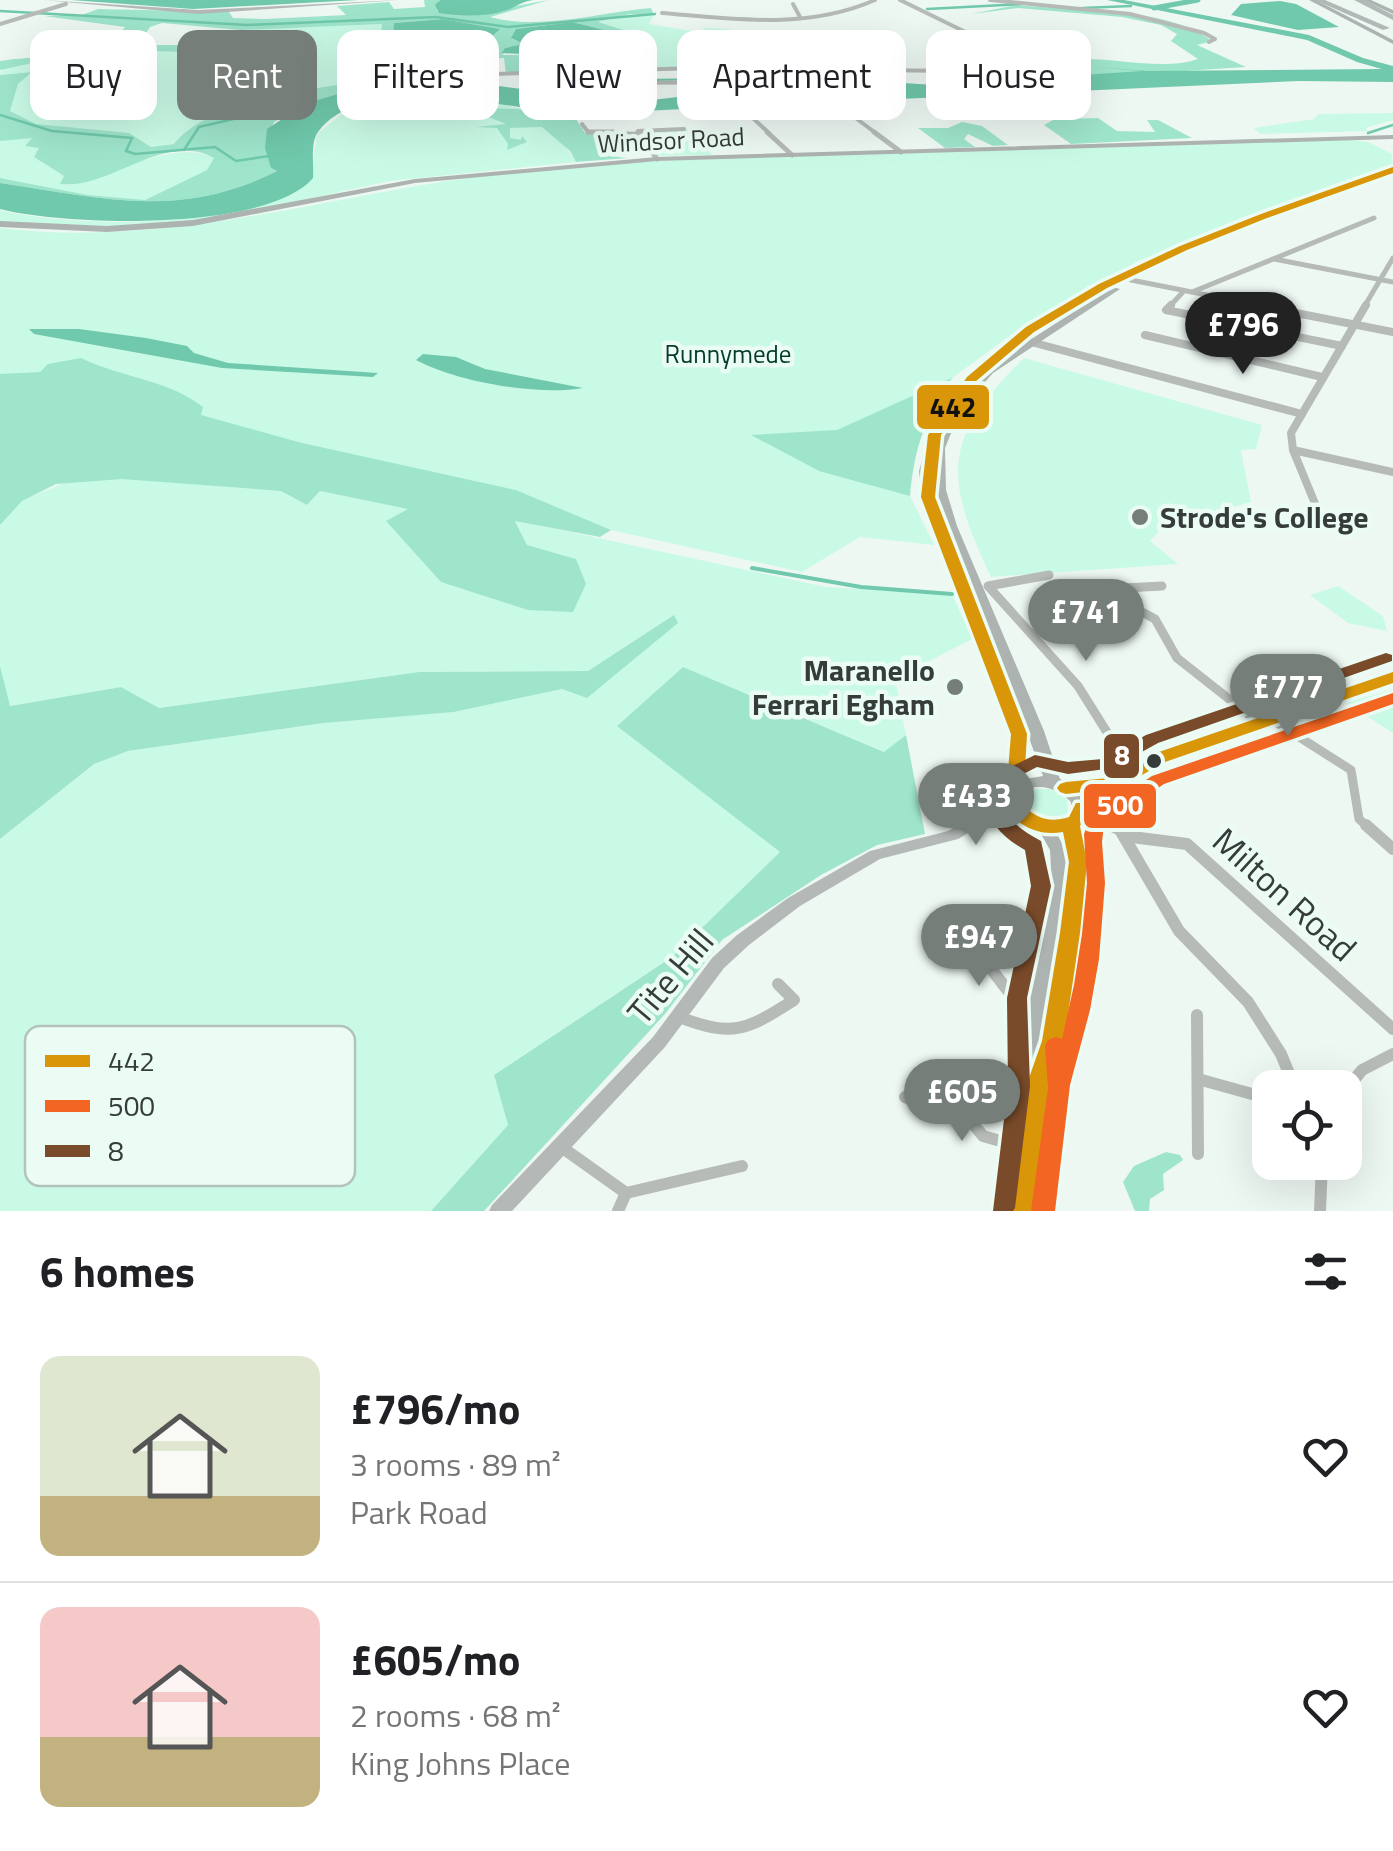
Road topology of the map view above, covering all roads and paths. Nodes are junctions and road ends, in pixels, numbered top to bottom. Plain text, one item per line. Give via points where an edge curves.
1 (46, 0) edge
2 (397, 0) edge
3 (875, 0) edge
4 (900, 0) edge
5 (990, 0) edge
6 (1312, 0) edge
7 (1319, 0) edge
8 (1333, 0) edge
9 (1344, 0) edge
10 (1358, 0) edge
11 (1366, 0) edge
12 (66, 4) junction
13 (793, 4) dead end
14 (662, 13) dead end
15 (800, 17) junction
16 (1392, 22) edge
17 (0, 24) edge
18 (1209, 42) dead end
19 (1393, 42) edge
20 (677, 69) edge
21 (906, 70) edge
22 (499, 73) edge
23 (756, 120) edge
24 (858, 120) edge
25 (614, 121) dead end
26 (582, 124) dead end
27 (684, 129) dead end
28 (622, 132) junction
29 (638, 132) junction
30 (1393, 137) edge
31 (900, 152) junction
32 (792, 155) junction
33 (657, 159) junction
34 (1393, 173) edge
35 (1374, 218) dead end
36 (0, 224) edge
37 (1393, 258) edge
38 (1274, 259) junction
39 (1131, 280) junction
40 (1381, 280) junction
41 (1393, 282) edge
42 (1187, 292) junction
43 (1356, 325) junction
44 (1393, 332) edge
45 (1145, 335) dead end
46 (1026, 339) junction
47 (1342, 346) junction
48 (1322, 377) junction
49 (1302, 414) junction
50 (1293, 450) junction
51 (1393, 472) edge
52 (1323, 522) dead end
53 (1049, 575) dead end
54 (1162, 586) dead end
55 (1393, 678) edge
56 (1268, 723) junction
57 (1141, 766) junction
58 (1113, 784) junction
59 (1059, 785) junction
60 (1016, 800) junction
61 (1078, 816) junction
62 (1110, 823) junction
63 (1046, 828) junction
64 (1127, 839) junction
65 (1393, 849) edge
66 (933, 954) dead end
67 (778, 984) dead end
68 (1047, 1002) junction
69 (1197, 1016) dead end
70 (679, 1017) junction
71 (1393, 1029) edge
72 (1393, 1054) edge
73 (1288, 1070) edge
74 (1362, 1070) edge
75 (1198, 1079) junction
76 (1252, 1094) edge
77 (906, 1096) dead end
78 (560, 1146) junction
79 (1032, 1149) junction
80 (1198, 1154) dead end
81 (742, 1166) dead end
82 (1321, 1180) edge
83 (626, 1194) junction
84 (499, 1211) edge
85 (618, 1211) edge
86 (1023, 1211) edge
87 (1320, 1211) edge

1 - 12 main road
2 - 12 main road via 198,12
3 - 15 street
4 - 21 street via 1028,62
5 - 18 street via 1130,14 1204,33 1215,39
6 - 19 main road
7 - 16 highway
8 - 16 highway
9 - 16 highway
10 - 16 highway
11 - 16 main road
12 - 17 street
13 - 15 street
14 - 15 street
20 - 22 street
23 - 32 street
24 - 31 street
25 - 28 street
26 - 28 street via 588,132
27 - 29 street
28 - 29 street
29 - 33 street
30 - 31 main road, Windsor Road
31 - 32 main road, Windsor Road
32 - 33 main road, Windsor Road
33 - 36 main road, Windsor Road via 392,184 193,224 107,230
34 - 39 main road
34 - 46 main road via 1147,264 1097,288
35 - 38 street
37 - 40 street
38 - 40 street
38 - 42 street
39 - 42 street
39 - 46 main road
40 - 41 street
40 - 43 street
42 - 43 street
42 - 47 street via 1166,310
43 - 44 street
43 - 47 street
45 - 48 street
46 - 49 street
46 - 59 main road via 956,408 939,448 938,477 951,526
46 - 60 main road via 980,365 949,396 933,426 925,470 940,531 1021,740
47 - 48 street
48 - 49 street
49 - 50 street via 1292,433
50 - 51 street
50 - 52 street
53 - 57 street via 988,586
54 - 56 street via 1124,588 1136,607 1155,618 1178,658
55 - 56 main road
56 - 57 main road
56 - 65 street via 1354,774 1359,819
57 - 58 main road
58 - 59 main road
58 - 61 main road
58 - 62 street
59 - 60 main road via 1031,782
59 - 61 main road
60 - 63 main road
60 - 70 main road, Tite Hill via 954,834 875,856 794,902 730,950
61 - 62 street
61 - 63 main road
61 - 68 main road via 1078,862
62 - 64 street
63 - 68 main road via 1058,850 1061,888
64 - 71 street, Milton Road via 1187,844
64 - 73 street via 1180,932 1248,1002
66 - 68 street via 985,961 1008,992
67 - 70 street via 798,997 738,1032 720,1034
68 - 79 main road via 1053,1041 1040,1078
69 - 75 street
70 - 78 main road, Tite Hill
72 - 74 street
75 - 76 street
75 - 80 street
77 - 79 street via 970,1120 984,1136
78 - 83 street
78 - 84 main road, Tite Hill
79 - 86 main road
81 - 83 street
82 - 87 street
83 - 85 street

